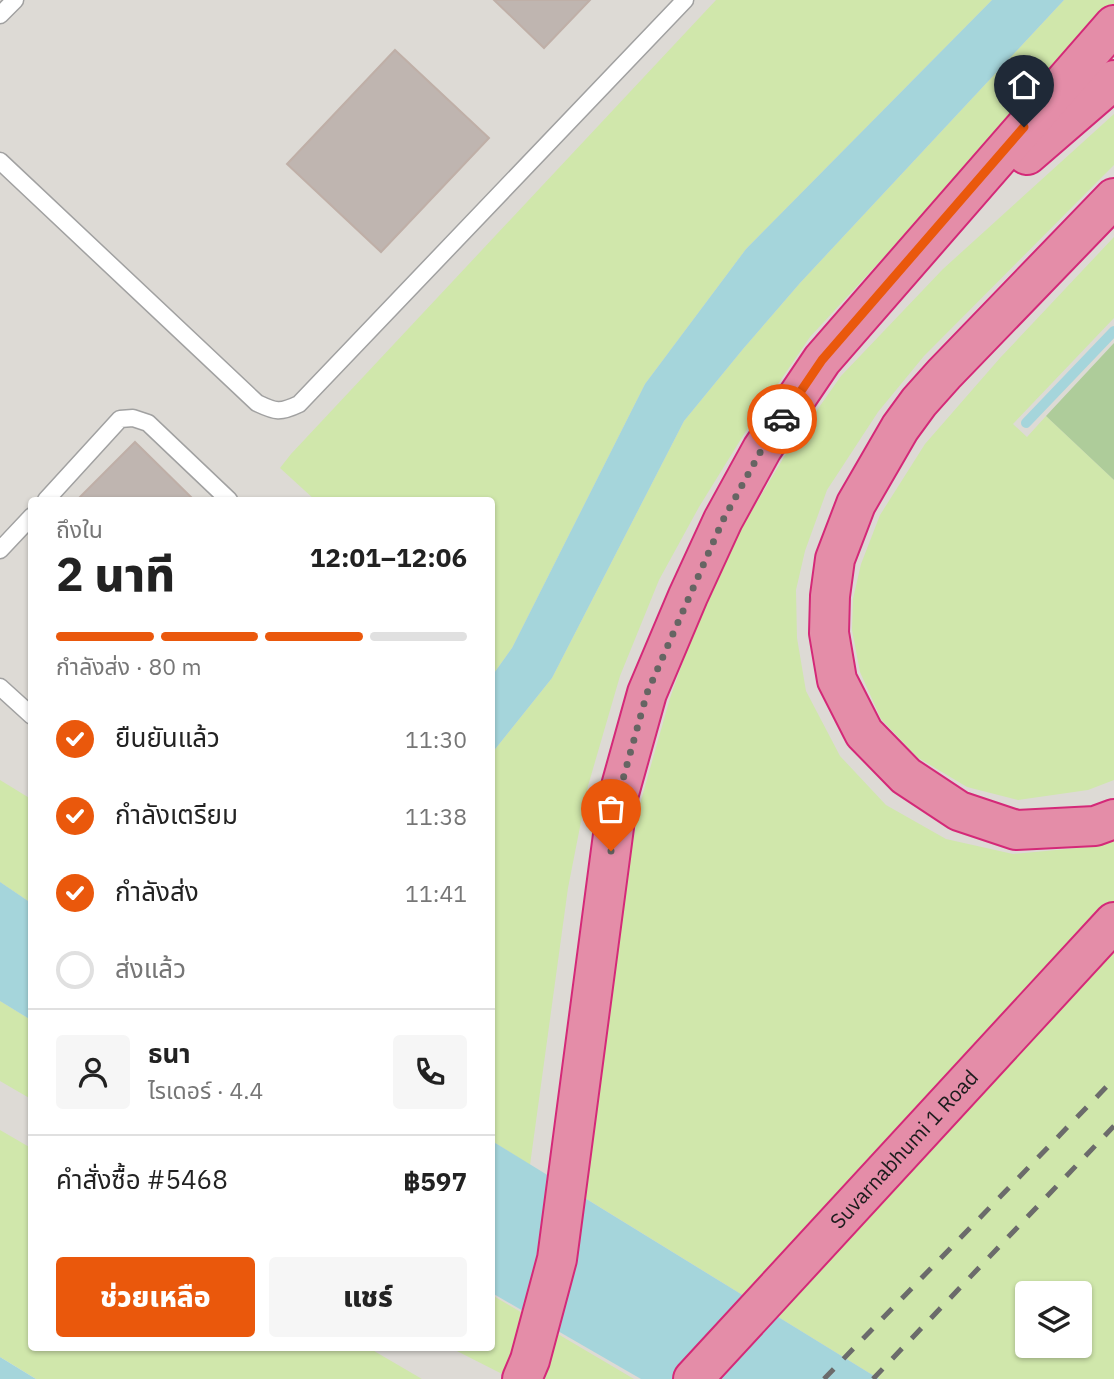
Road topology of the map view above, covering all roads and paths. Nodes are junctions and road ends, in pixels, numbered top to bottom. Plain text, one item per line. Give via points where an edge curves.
1 (15, 0) edge
2 (685, 0) edge
3 (0, 15) edge
4 (1114, 25) edge
5 (1114, 80) edge
6 (0, 161) edge
7 (1114, 198) edge
8 (916, 250) junction
9 (49, 497) edge
10 (226, 497) edge
11 (28, 520) edge
12 (0, 550) edge
13 (0, 687) edge
14 (28, 712) edge
15 (1114, 819) edge
16 (1114, 922) edge
17 (522, 1379) edge
18 (693, 1379) edge

1 - 3 lane
2 - 6 lane via 299,404 285,411 257,402
4 - 8 highway
5 - 8 highway
7 - 15 highway via 944,374 900,428 856,503 835,559 829,633 837,680 864,733 906,776 959,810 1016,830 1095,826
8 - 17 highway via 822,360 762,449 723,520 647,693 618,797 557,1259
9 - 10 lane via 120,419 133,418 148,423
11 - 12 lane
13 - 14 lane
16 - 18 highway, Suvarnabhumi 1 Road

